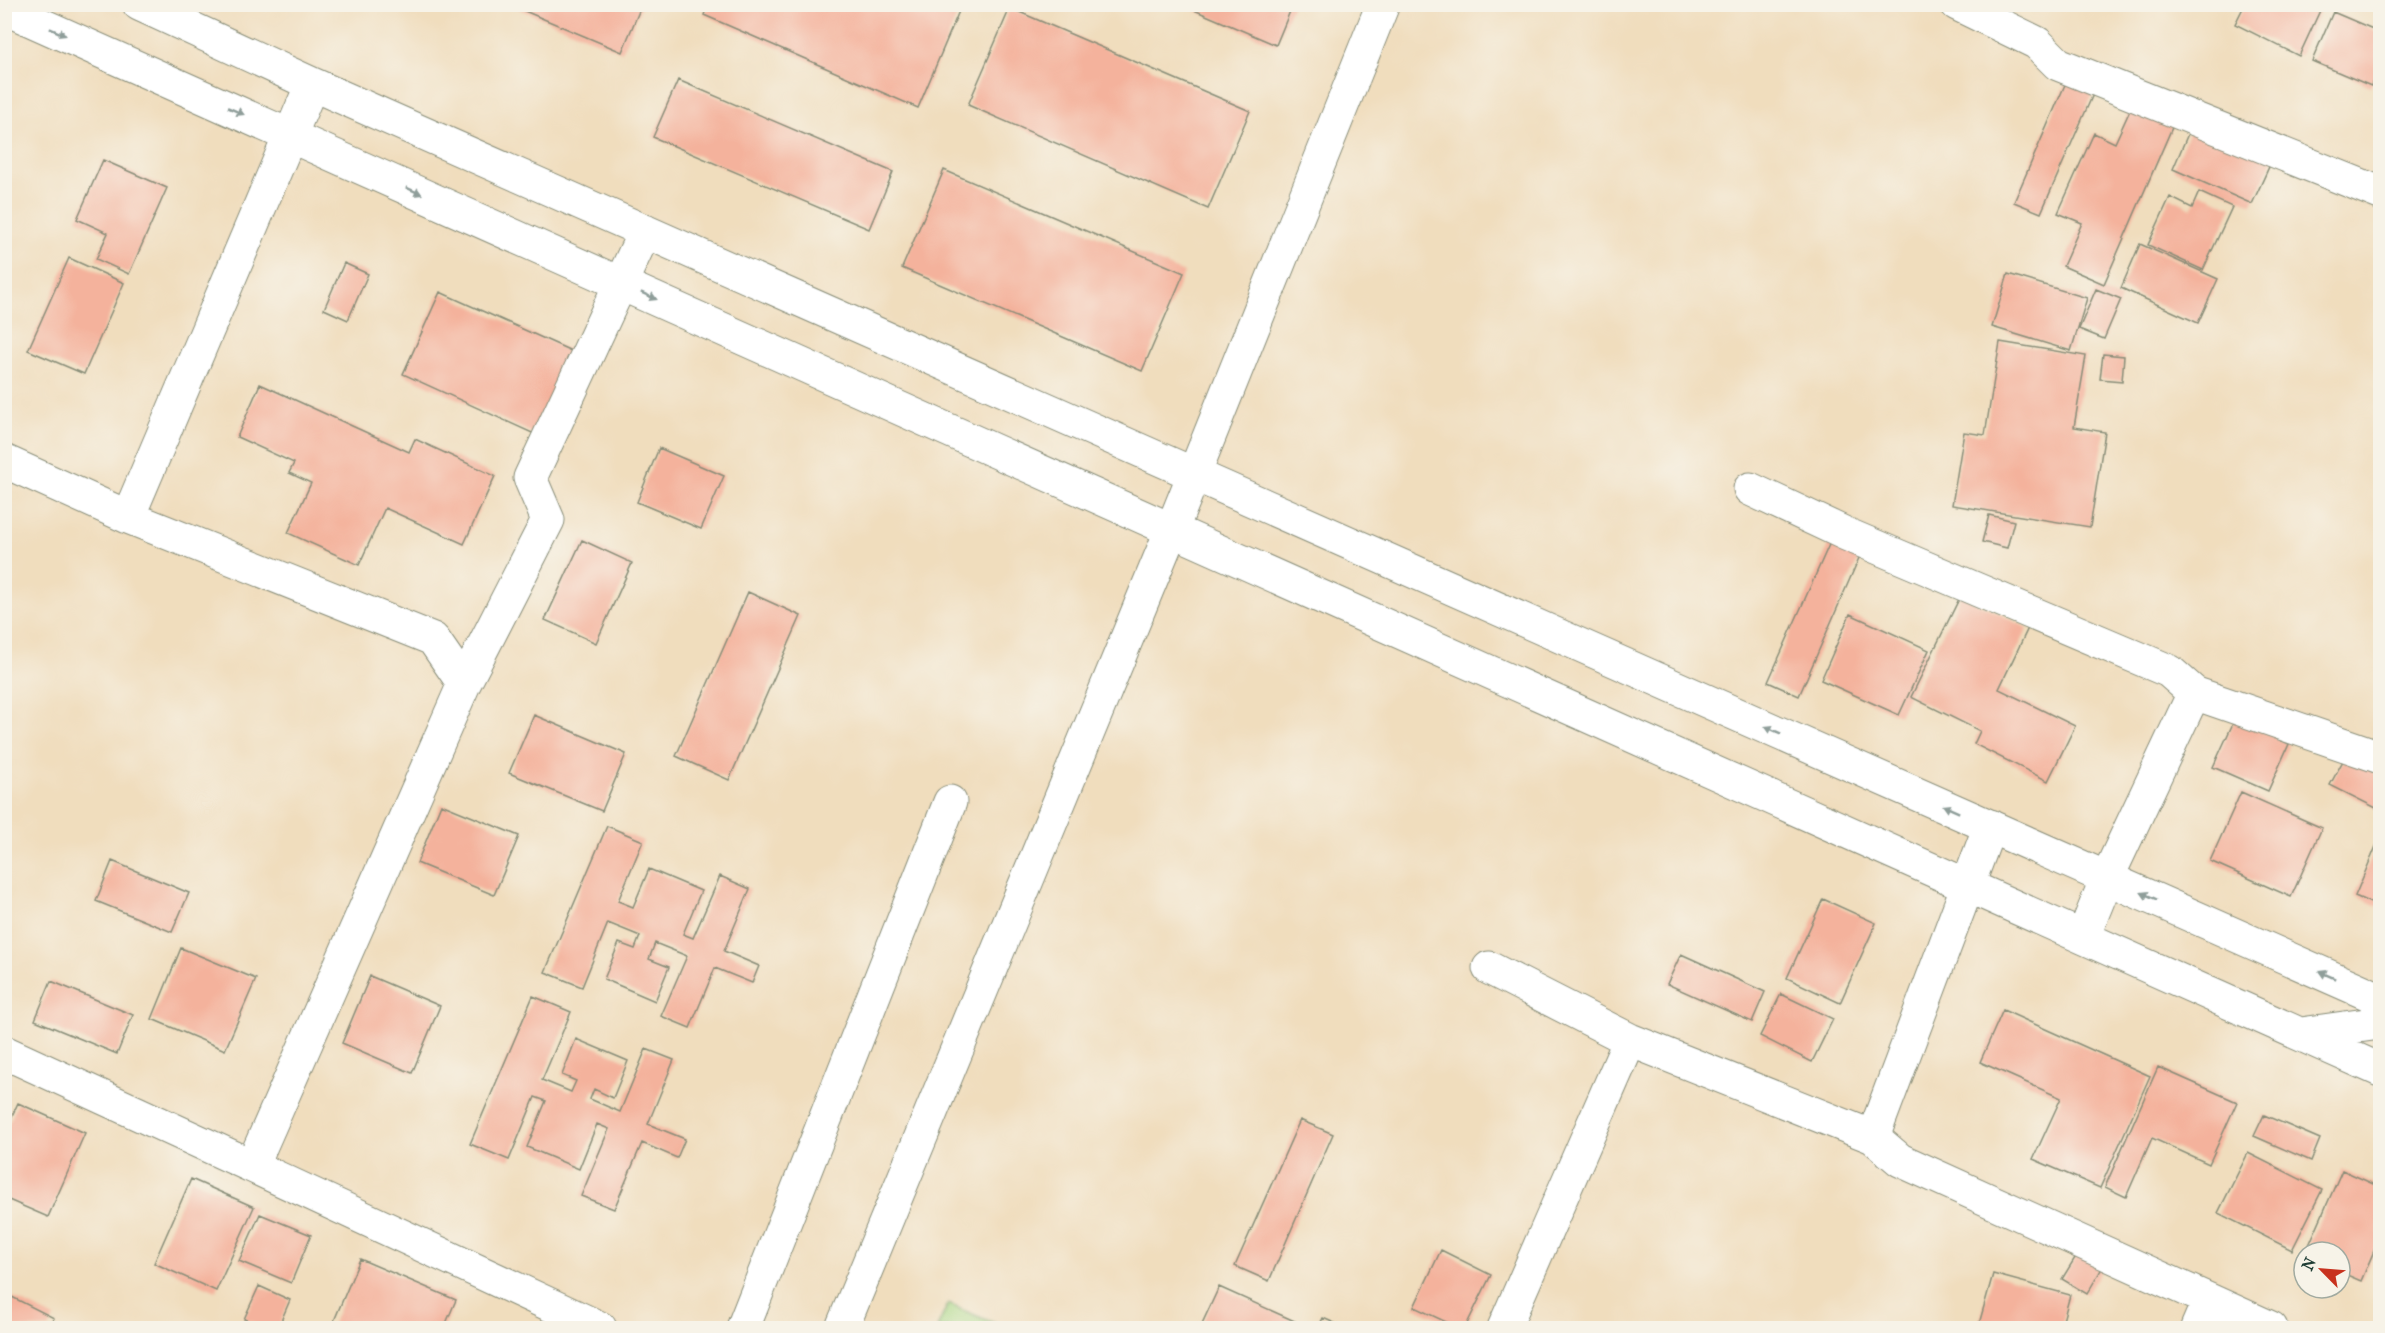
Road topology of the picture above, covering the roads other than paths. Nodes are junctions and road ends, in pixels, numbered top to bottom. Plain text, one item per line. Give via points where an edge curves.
1 (139, 4) edge
2 (1383, 4) edge
3 (1957, 4) edge
4 (4, 8) edge
5 (312, 84) junction
6 (290, 135) junction
7 (2380, 194) edge
8 (645, 231) junction
9 (621, 283) junction
10 (4, 461) edge
11 (1194, 475) junction
12 (1750, 489) dead end
13 (128, 517) junction
14 (1172, 530) junction
15 (464, 684) junction
16 (2194, 693) junction
17 (2380, 757) edge
18 (950, 802) dead end
19 (1990, 826) junction
20 (2107, 878) junction
21 (1969, 886) junction
22 (2083, 937) junction
23 (1489, 968) dead end
24 (2380, 999) edge
25 (2380, 1023) edge
26 (2301, 1034) junction
27 (1630, 1040) junction
28 (4, 1052) edge
29 (2380, 1070) edge
30 (1873, 1137) junction
31 (252, 1166) junction
32 (2203, 1314) edge
33 (600, 1329) edge
34 (743, 1329) edge
35 (842, 1329) edge
36 (1504, 1329) edge
37 (2271, 1329) edge

1 - 5 street
2 - 11 street
3 - 7 street via 2037,44 2058,64
4 -> 6 street
5 - 6 street
5 - 8 street
6 -> 9 street
6 - 13 street
8 - 9 street
8 - 11 street
9 -> 14 street
9 - 15 street via 530,478 548,520
10 - 13 street
11 - 14 street
19 -> 11 street
12 - 16 street via 1846,534 2169,671
13 - 15 street via 434,639
14 - 21 street
14 - 35 street
15 - 31 street
16 - 17 street
16 - 20 street
18 - 34 street
19 - 20 street
19 - 21 street
20 - 22 street
24 -> 20 street
21 - 22 street
21 - 30 street
22 - 26 street
23 - 27 street
25 - 26 street
26 - 29 street
27 - 30 street
27 - 36 street
28 - 31 street
30 - 32 street via 1900,1160
31 - 33 street
32 - 37 street

